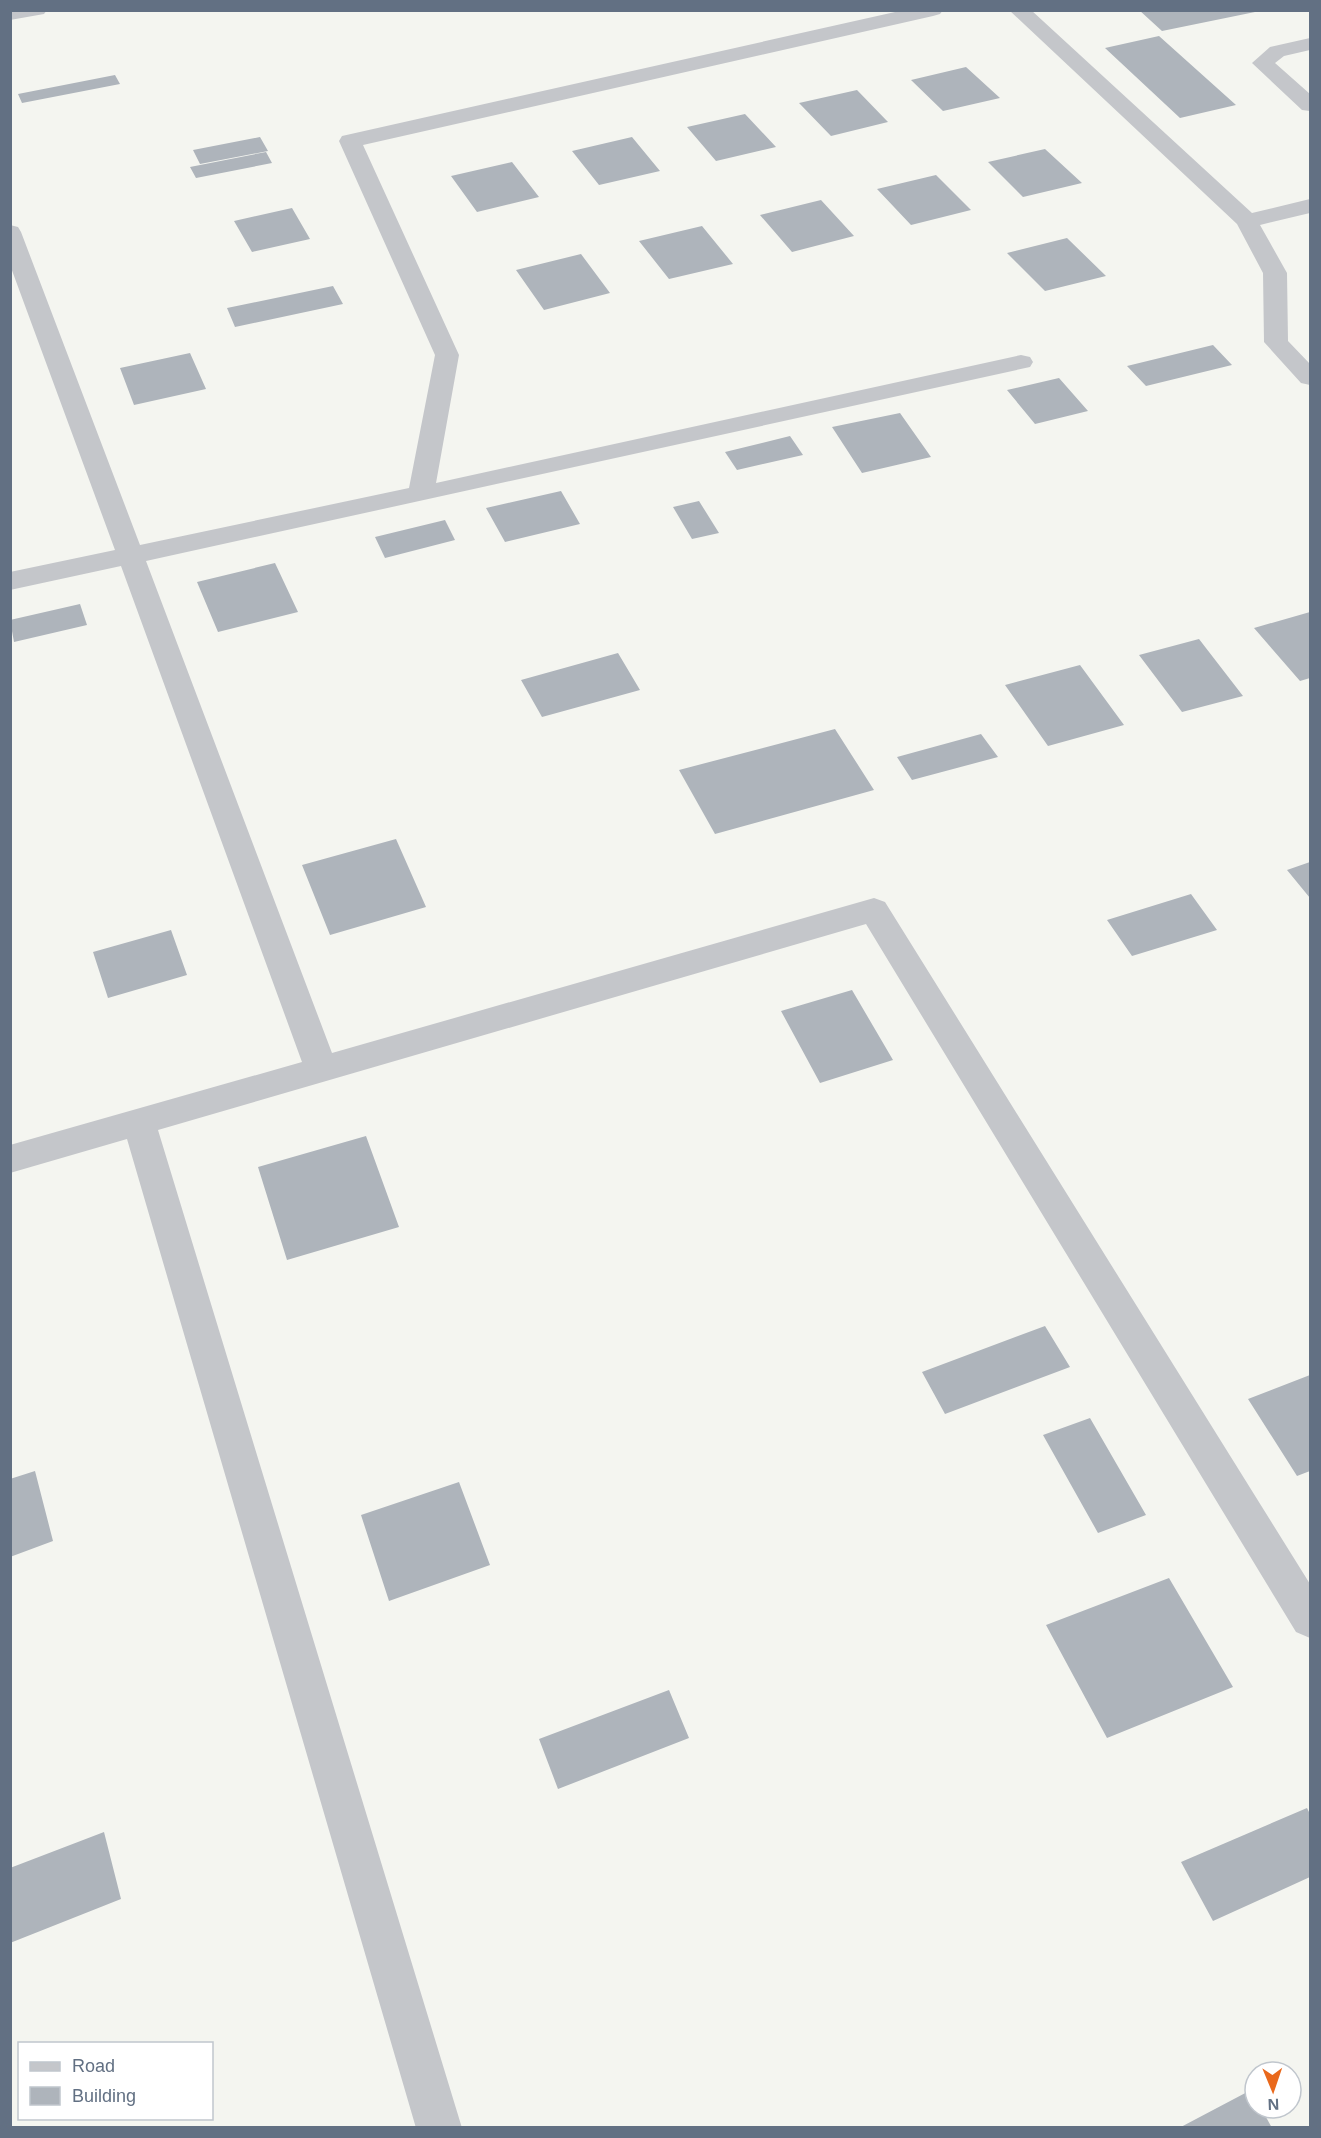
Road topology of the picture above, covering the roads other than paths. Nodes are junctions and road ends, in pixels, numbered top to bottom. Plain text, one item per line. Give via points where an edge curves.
1 (37, 10) edge
2 (933, 10) edge
3 (1019, 10) edge
4 (10, 14) edge
5 (1311, 44) edge
6 (1311, 105) edge
7 (1311, 206) edge
8 (1247, 221) junction
9 (10, 232) edge
10 (1021, 362) dead end
11 (1311, 378) edge
12 (421, 494) junction
13 (130, 554) junction
14 (10, 581) edge
15 (321, 1069) junction
16 (139, 1122) junction
17 (10, 1159) edge
18 (1305, 1600) edge
19 (439, 2127) edge

1 - 4 street
2 - 12 street via 350,141 447,354
3 - 8 street
5 - 6 street via 1277,51 1262,63
7 - 8 street
8 - 11 street via 1275,273 1275,342
9 - 13 street
10 - 12 street
12 - 13 street
13 - 14 street
13 - 15 street
15 - 16 street
15 - 18 street via 874,910
16 - 17 street
16 - 19 street

